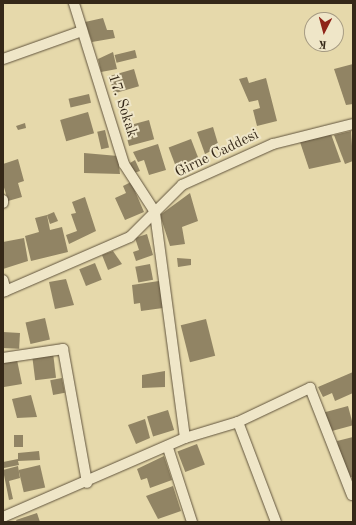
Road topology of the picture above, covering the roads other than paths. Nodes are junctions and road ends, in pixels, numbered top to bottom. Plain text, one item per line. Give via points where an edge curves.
1 (74, 3) edge
2 (82, 31) junction
3 (3, 59) edge
4 (353, 124) edge
5 (155, 212) junction
6 (3, 280) edge
7 (4, 292) edge
8 (3, 358) edge
9 (238, 422) junction
10 (185, 438) junction
11 (168, 448) junction
12 (87, 483) junction
13 (352, 495) edge
14 (3, 517) edge
15 (192, 522) edge
16 (276, 522) edge

1 - 2 street, 17. Sokak
2 - 3 street
2 - 5 street, 17. Sokak via 124,164
4 - 5 street, Girne Caddesi via 266,148 182,185
5 - 7 street, Girne Caddesi via 130,237
5 - 10 street
6 - 7 street
8 - 12 street via 63,349
9 - 10 street
9 - 13 street via 310,388
9 - 16 street
10 - 11 street
11 - 12 street
11 - 15 street
12 - 14 street

